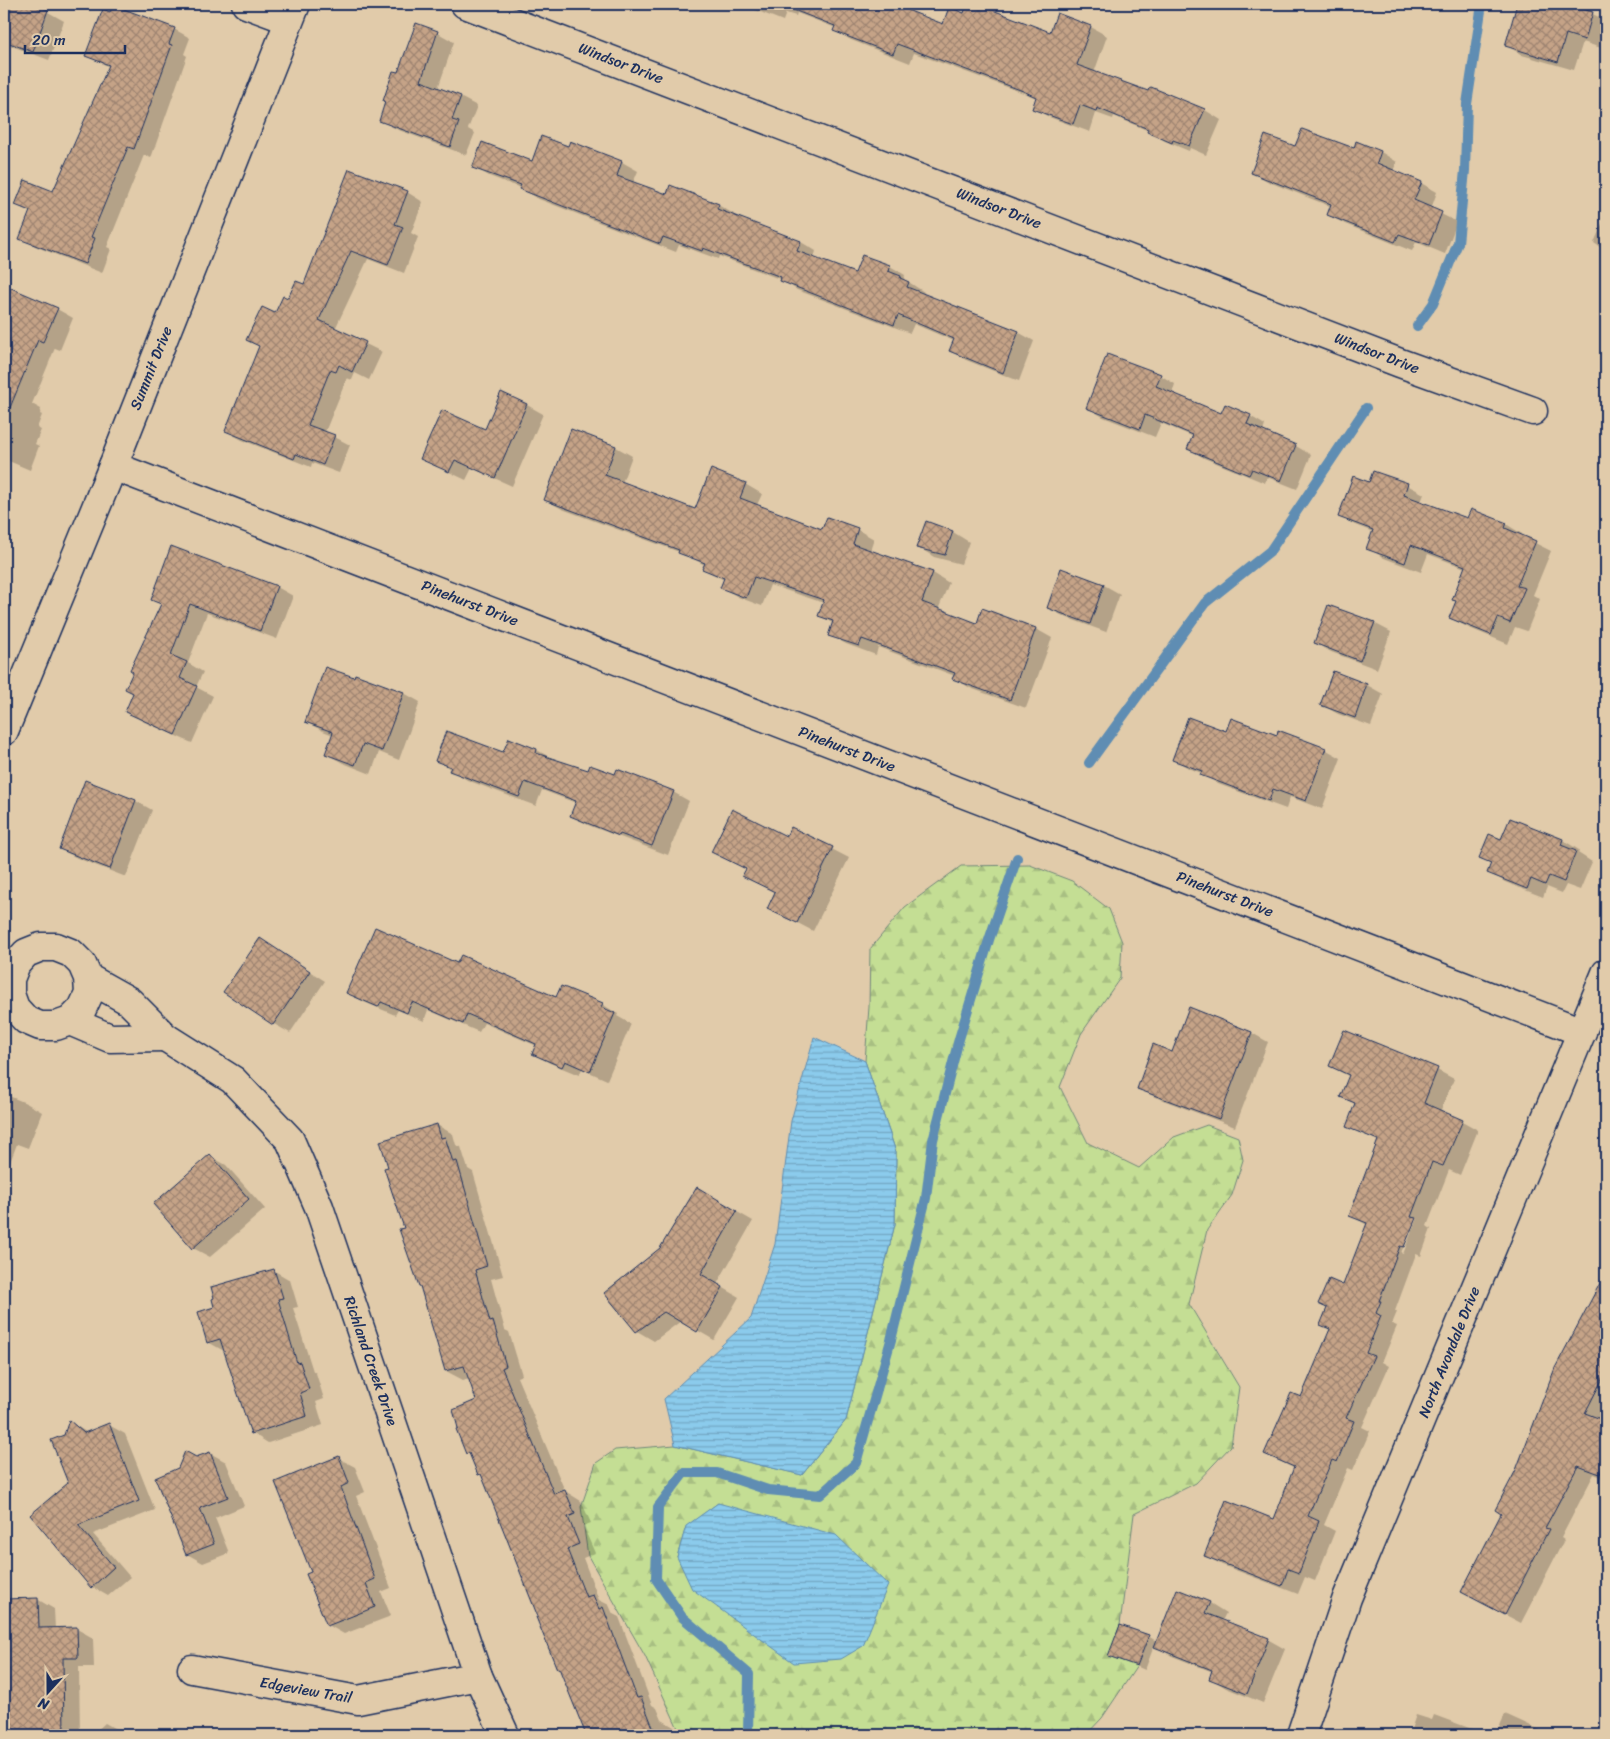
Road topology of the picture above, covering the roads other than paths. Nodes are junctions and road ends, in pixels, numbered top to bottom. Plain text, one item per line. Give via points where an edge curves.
1 (246, 4) edge
2 (465, 4) edge
3 (292, 12) edge
4 (1533, 411) dead end
5 (112, 466) junction
6 (11, 692) edge
7 (4, 731) edge
8 (15, 950) edge
9 (1606, 973) edge
10 (88, 978) junction
11 (7, 993) edge
12 (70, 1021) junction
13 (1582, 1032) junction
14 (165, 1037) junction
15 (192, 1669) dead end
16 (478, 1676) junction
17 (505, 1735) edge
18 (1301, 1735) edge

1 - 3 street
2 - 4 street, Windsor Drive via 1400,363
3 - 5 street, Summit Drive
5 - 6 street, Summit Drive
5 - 13 street, Pinehurst Drive
6 - 7 street, Summit Drive
8 - 10 street, Richland Creek Drive via 56,947 71,953 82,964
8 - 11 street, Richland Creek Drive via 16,964
9 - 13 street, North Avondale Drive
10 - 12 street via 89,994 82,1010
10 - 14 street, Richland Creek Drive via 129,1001
11 - 12 street, Richland Creek Drive via 26,1020 40,1026 56,1026
12 - 14 street via 110,1038
13 - 18 street, North Avondale Drive via 1347,1598
14 - 16 street, Richland Creek Drive via 233,1080 290,1140 318,1207
15 - 16 street, Edgeview Trail via 358,1700
16 - 17 street, Richland Creek Drive

